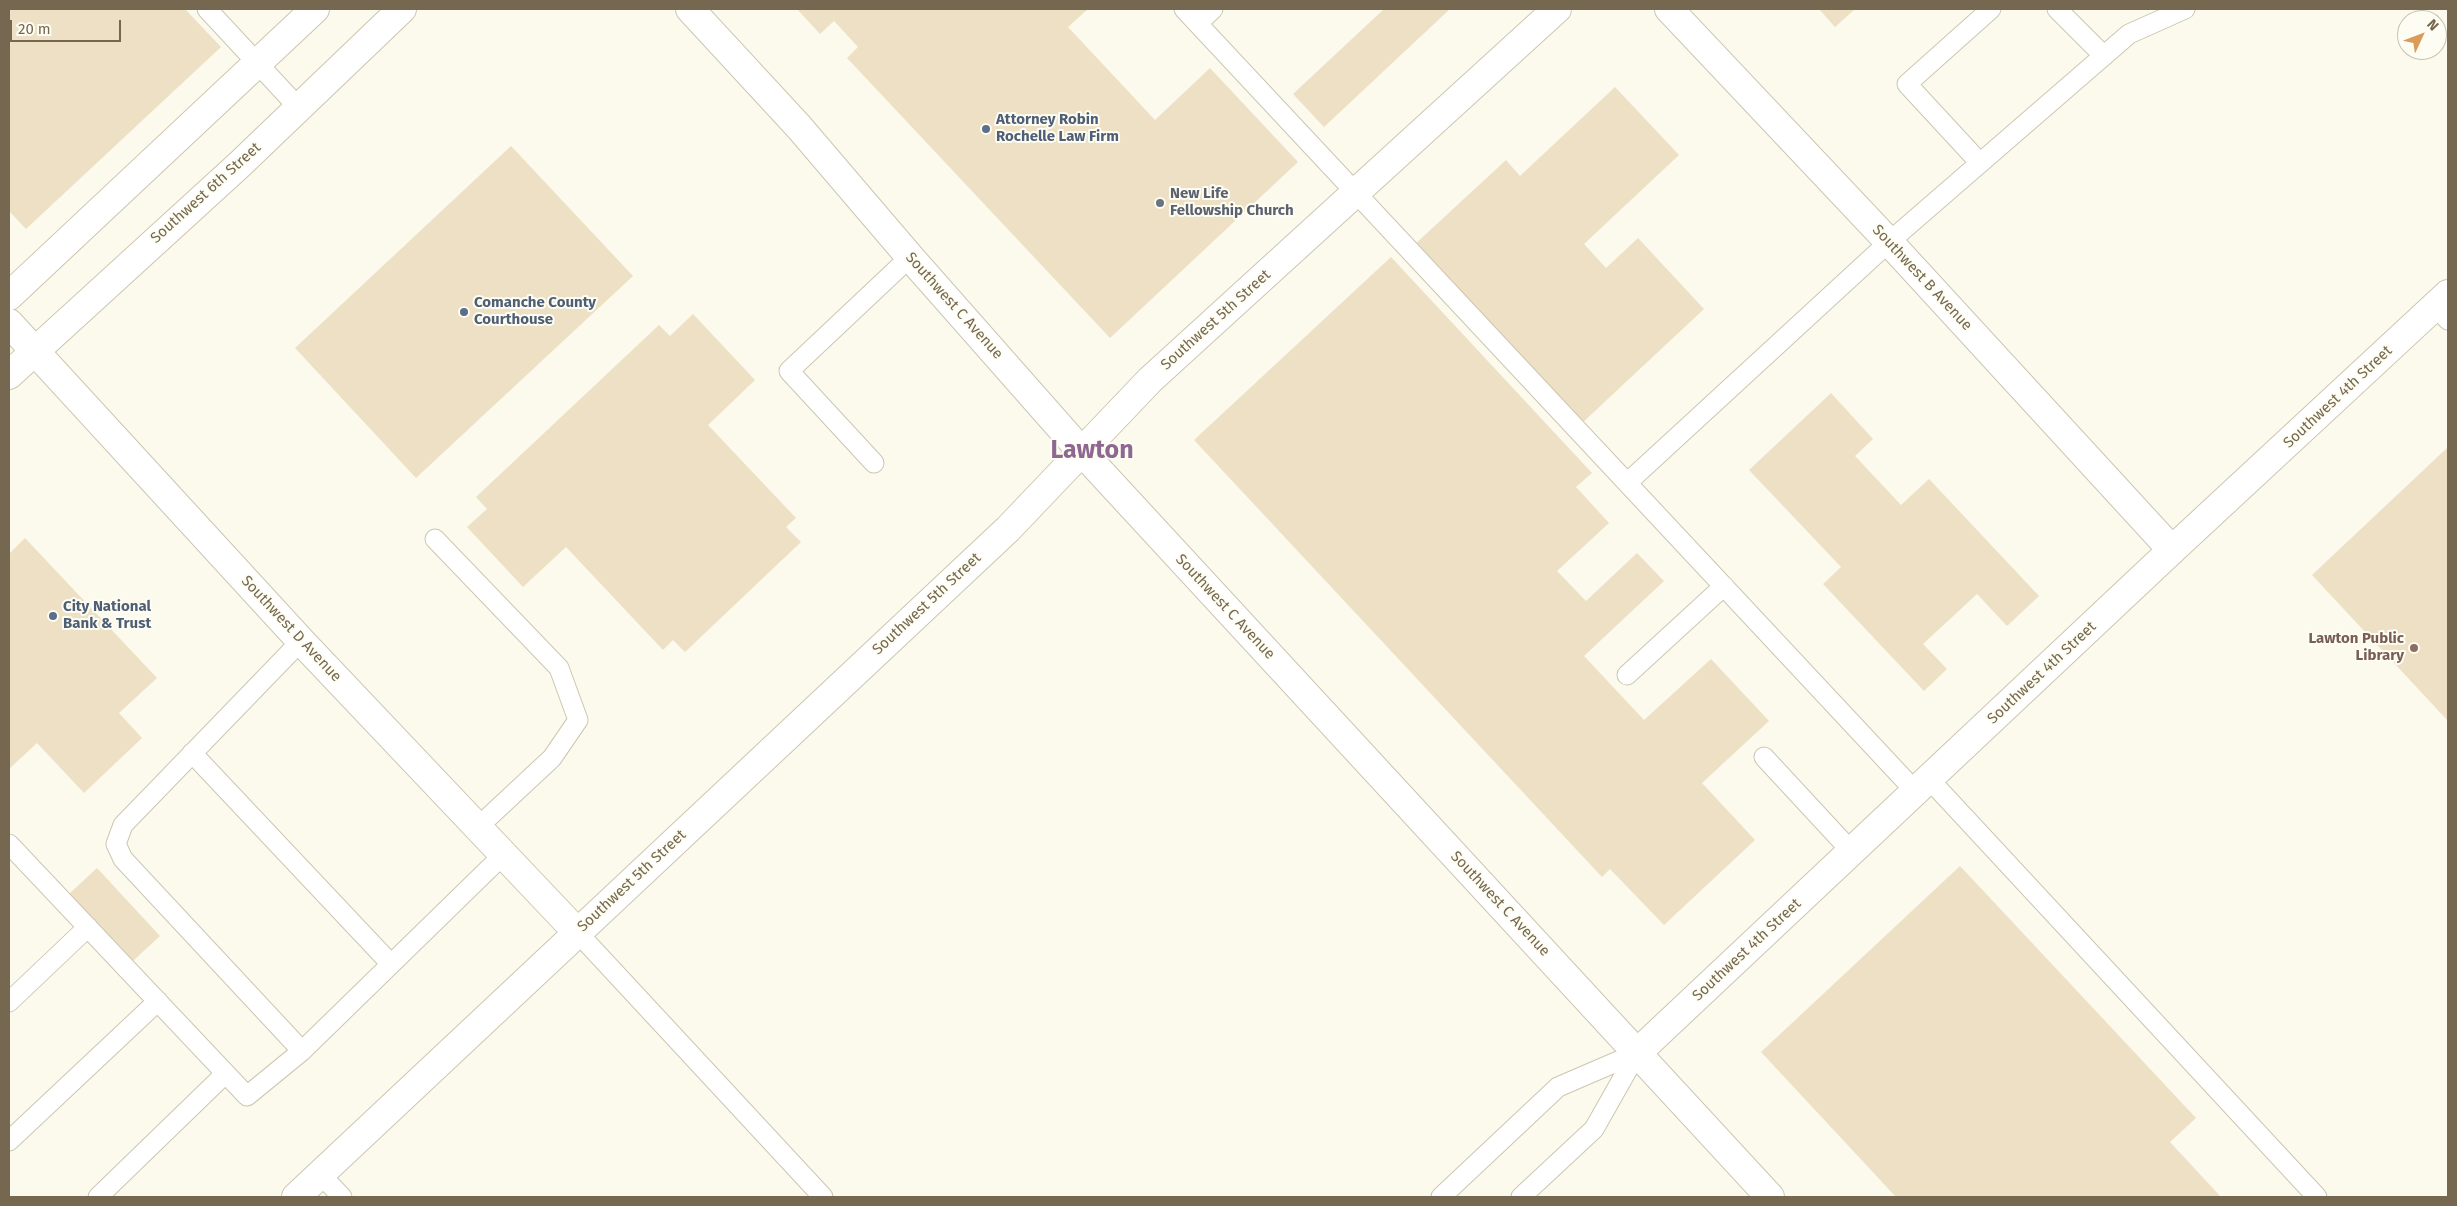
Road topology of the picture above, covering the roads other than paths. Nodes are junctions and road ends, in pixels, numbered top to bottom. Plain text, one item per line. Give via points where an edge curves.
1 (207, 9) edge
2 (315, 9) edge
3 (402, 9) edge
4 (690, 9) edge
5 (1184, 9) edge
6 (1213, 9) edge
7 (1557, 9) edge
8 (1670, 9) edge
9 (1991, 9) edge
10 (2057, 9) edge
11 (2185, 9) edge
12 (1198, 24) junction
13 (2104, 56) junction
14 (258, 64) junction
15 (298, 107) junction
16 (1980, 163) junction
17 (1356, 193) junction
18 (1890, 242) junction
19 (910, 257) junction
20 (9, 296) edge
21 (2444, 307) edge
22 (9, 323) edge
23 (34, 350) junction
24 (9, 375) edge
25 (1082, 452) junction
26 (874, 462) dead end
27 (1627, 483) junction
28 (435, 539) dead end
29 (2172, 550) junction
30 (1724, 586) junction
31 (301, 641) junction
32 (1627, 676) dead end
33 (192, 753) junction
34 (1764, 757) dead end
35 (1923, 785) junction
36 (478, 827) junction
37 (9, 844) edge
38 (1852, 852) junction
39 (503, 855) junction
40 (88, 927) junction
41 (577, 932) junction
42 (390, 963) junction
43 (158, 1001) junction
44 (9, 1002) edge
45 (302, 1051) junction
46 (1637, 1053) junction
47 (226, 1074) junction
48 (9, 1141) edge
49 (320, 1174) junction
50 (98, 1197) edge
51 (296, 1197) edge
52 (342, 1197) edge
53 (823, 1197) edge
54 (1441, 1197) edge
55 (1521, 1197) edge
56 (1770, 1197) edge
57 (2317, 1197) edge

1 - 14 lane
2 - 14 street
3 - 15 street, Southwest 6th Street
4 - 19 street, Southwest C Avenue via 799,127
5 - 12 lane
6 - 12 lane
7 - 17 street, Southwest 5th Street
8 - 18 street, Southwest B Avenue
9 - 16 lane via 1907,84
10 - 13 lane
11 - 13 lane via 2129,34
12 - 17 lane
13 - 16 lane
14 - 15 lane
14 - 20 street
15 - 23 street, Southwest 6th Street via 239,165
16 - 18 lane
17 - 25 street, Southwest 5th Street via 1150,380
17 - 27 lane
18 - 27 lane
18 - 29 street, Southwest B Avenue
19 - 25 street, Southwest C Avenue
19 - 26 lane via 789,371
21 - 29 street, Southwest 4th Street
22 - 23 street, Southwest D Avenue
23 - 24 street, Southwest 6th Street
23 - 31 street, Southwest D Avenue
25 - 41 street, Southwest 5th Street via 1008,529
25 - 46 street, Southwest C Avenue
27 - 30 lane
28 - 36 lane via 559,668 578,720 552,758
29 - 35 street, Southwest 4th Street
30 - 32 lane
30 - 35 lane
31 - 33 lane
31 - 36 street, Southwest D Avenue
33 - 42 lane
33 - 45 lane via 123,824 116,844 123,859
34 - 38 lane
35 - 38 street, Southwest 4th Street
35 - 57 lane
36 - 39 street, Southwest D Avenue
37 - 40 lane
38 - 46 street, Southwest 4th Street
39 - 41 street, Southwest D Avenue
39 - 42 lane
40 - 43 lane
40 - 44 lane
41 - 49 street, Southwest 5th Street
41 - 53 lane
42 - 45 lane
43 - 47 lane
43 - 48 lane
45 - 47 lane via 246,1096
46 - 54 lane, Southwest 4th Street via 1558,1087
46 - 55 lane, Southwest 4th Street via 1594,1129
46 - 56 street, Southwest C Avenue
47 - 50 lane
49 - 51 street, Southwest 5th Street
49 - 52 lane

